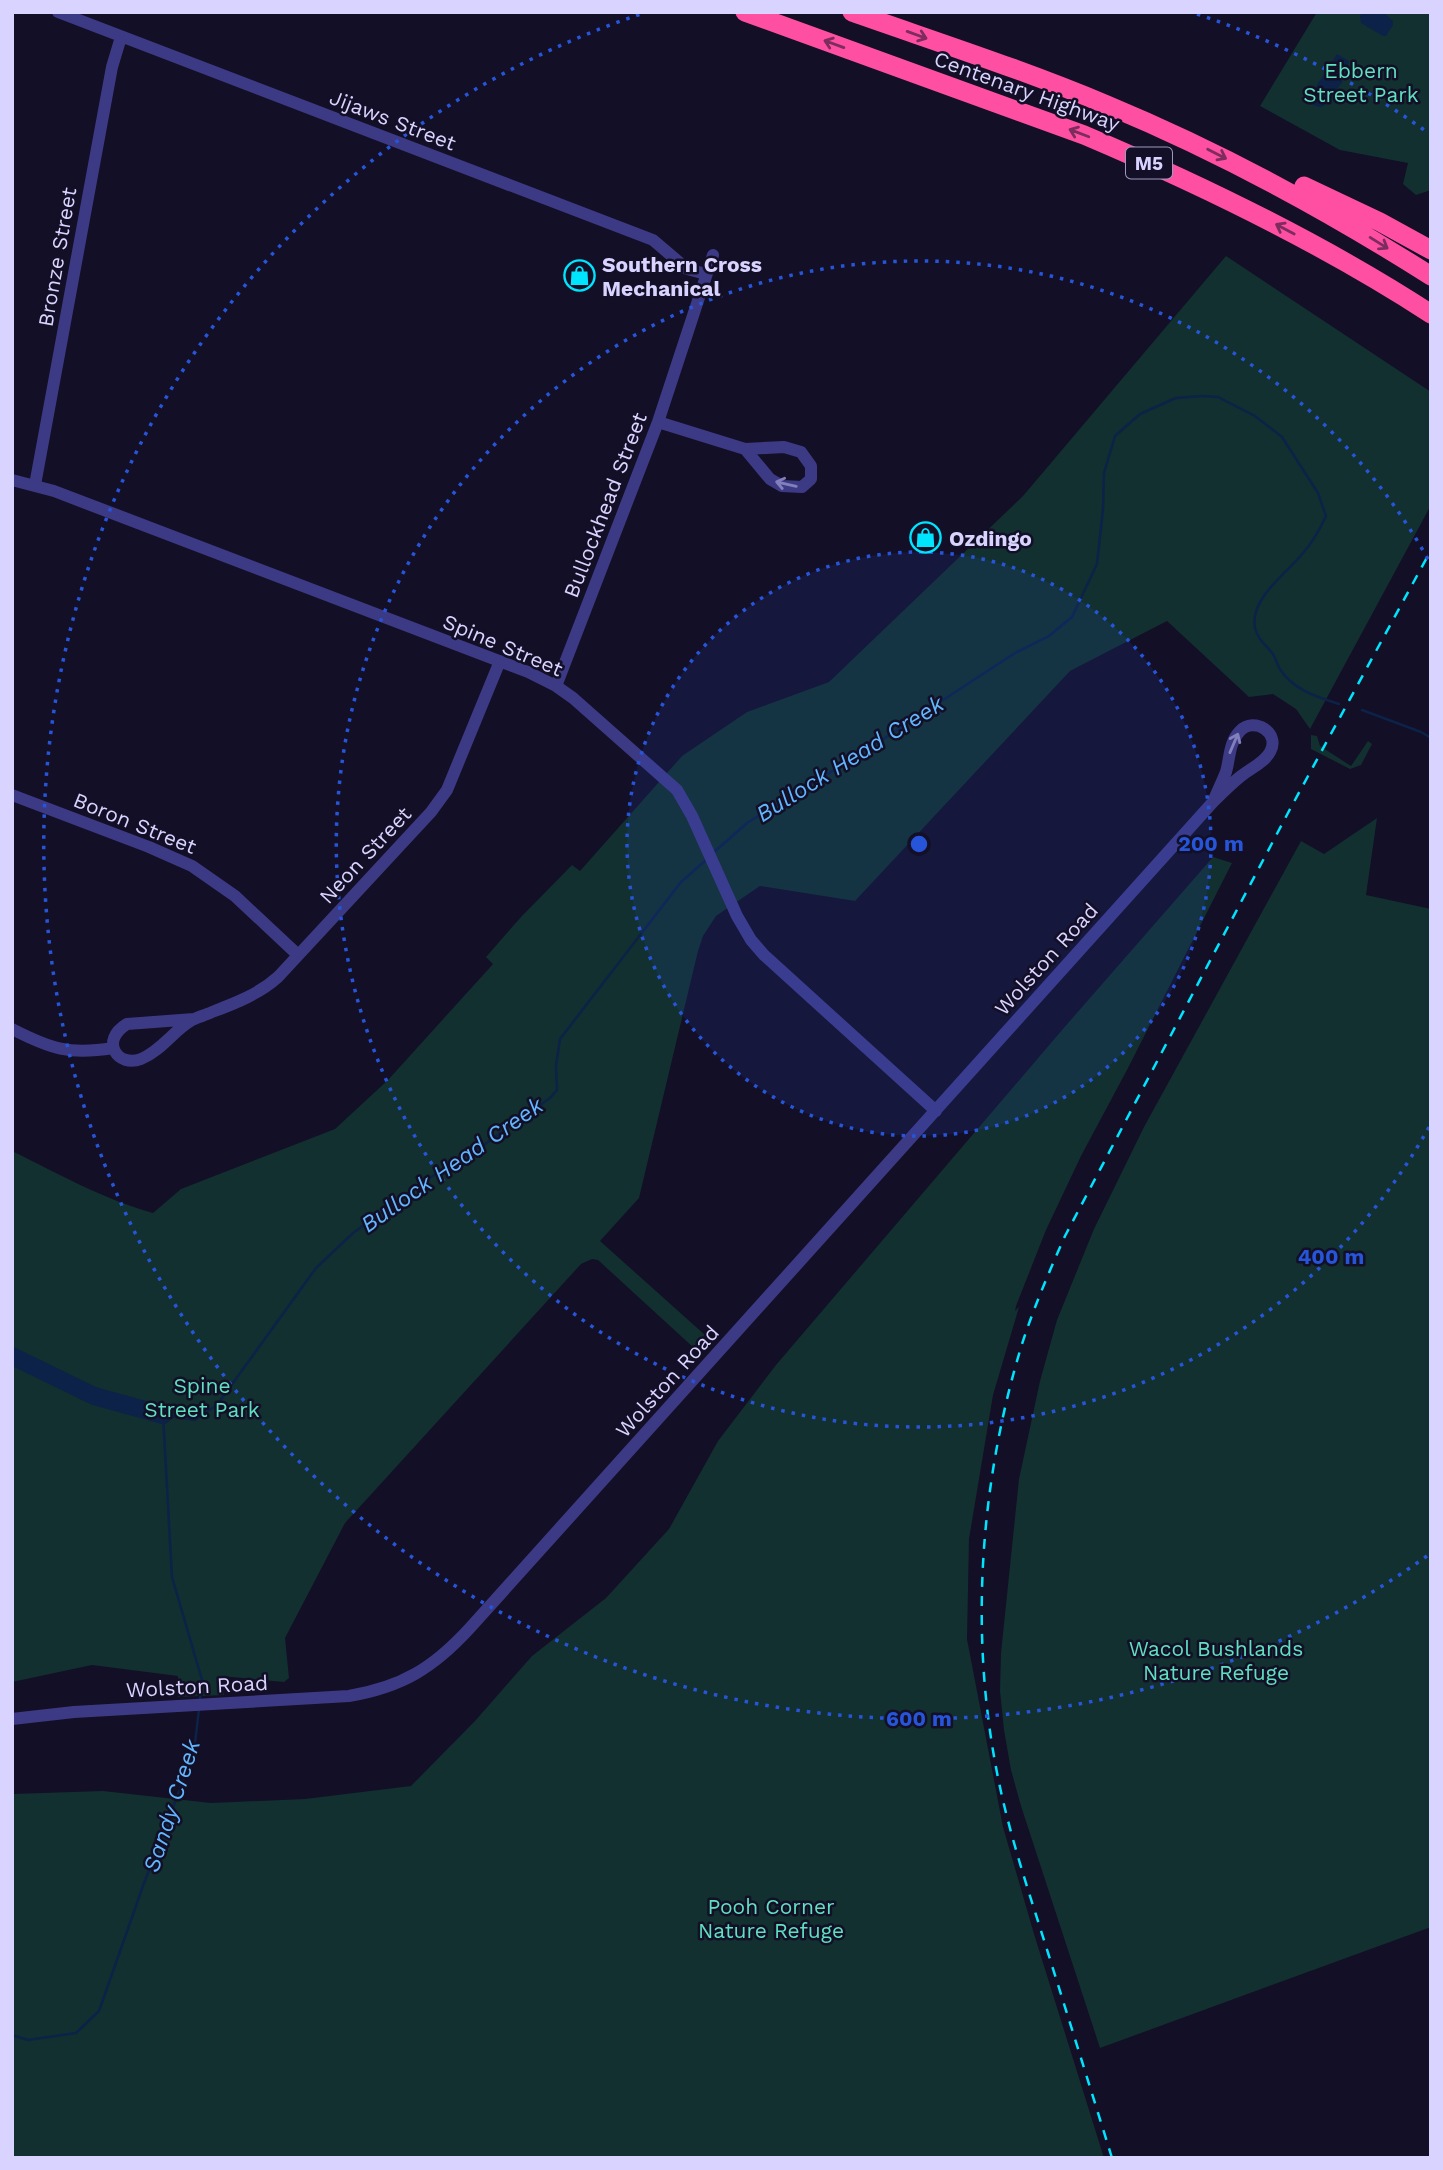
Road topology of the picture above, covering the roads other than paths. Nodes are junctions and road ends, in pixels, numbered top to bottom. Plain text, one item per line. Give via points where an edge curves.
1 (58, 12) edge
2 (745, 12) edge
3 (852, 12) edge
4 (121, 37) junction
5 (1278, 186) junction
6 (1431, 250) edge
7 (713, 255) dead end
8 (1344, 263) junction
9 (706, 274) junction
10 (1431, 276) edge
11 (1431, 314) edge
12 (1431, 329) edge
13 (658, 422) junction
14 (744, 449) junction
15 (12, 480) edge
16 (35, 485) junction
17 (500, 661) junction
18 (556, 686) junction
19 (12, 795) edge
20 (1213, 802) junction
21 (298, 955) junction
22 (194, 1019) junction
23 (12, 1030) edge
24 (113, 1048) junction
25 (936, 1111) junction
26 (12, 1719) edge

1 - 4 street, Jijaws Street
8 -> 2 highway, Centenary Highway / M5 via 1248,210 1084,135
3 -> 5 highway, Centenary Highway / M5 via 1105,104
4 - 9 street, Jijaws Street via 653,240 687,269
4 - 16 street, Bronze Street
5 - 6 highway via 1304,186
5 -> 10 highway, Centenary Highway / M5
7 - 9 street
8 - 11 highway, Centenary Highway / M5
8 - 12 highway via 1353,278
9 - 13 street, Bullockhead Street
13 - 14 street
13 - 18 street, Bullockhead Street
14 -> 14 street via 784,447 801,452 811,466 811,479 802,487 782,486
15 - 16 street, Spine Street
16 - 17 street, Spine Street
17 - 18 street, Spine Street
17 - 21 street, Neon Street via 447,790
18 - 25 street, Spine Street via 677,790 751,940
19 - 21 street, Boron Street via 192,866 235,896
20 -> 20 street, Wolston Road via 1234,738 1252,724 1261,726 1273,741 1267,758
20 - 25 street, Wolston Road
21 - 22 street, Neon Street via 267,987
22 - 24 street, Neon Street via 127,1024 117,1030
22 - 24 street, Neon Street via 139,1060 128,1061
23 - 24 street, Neon Street via 54,1049
25 - 26 street, Wolston Road via 469,1629 422,1671 365,1693 330,1698

